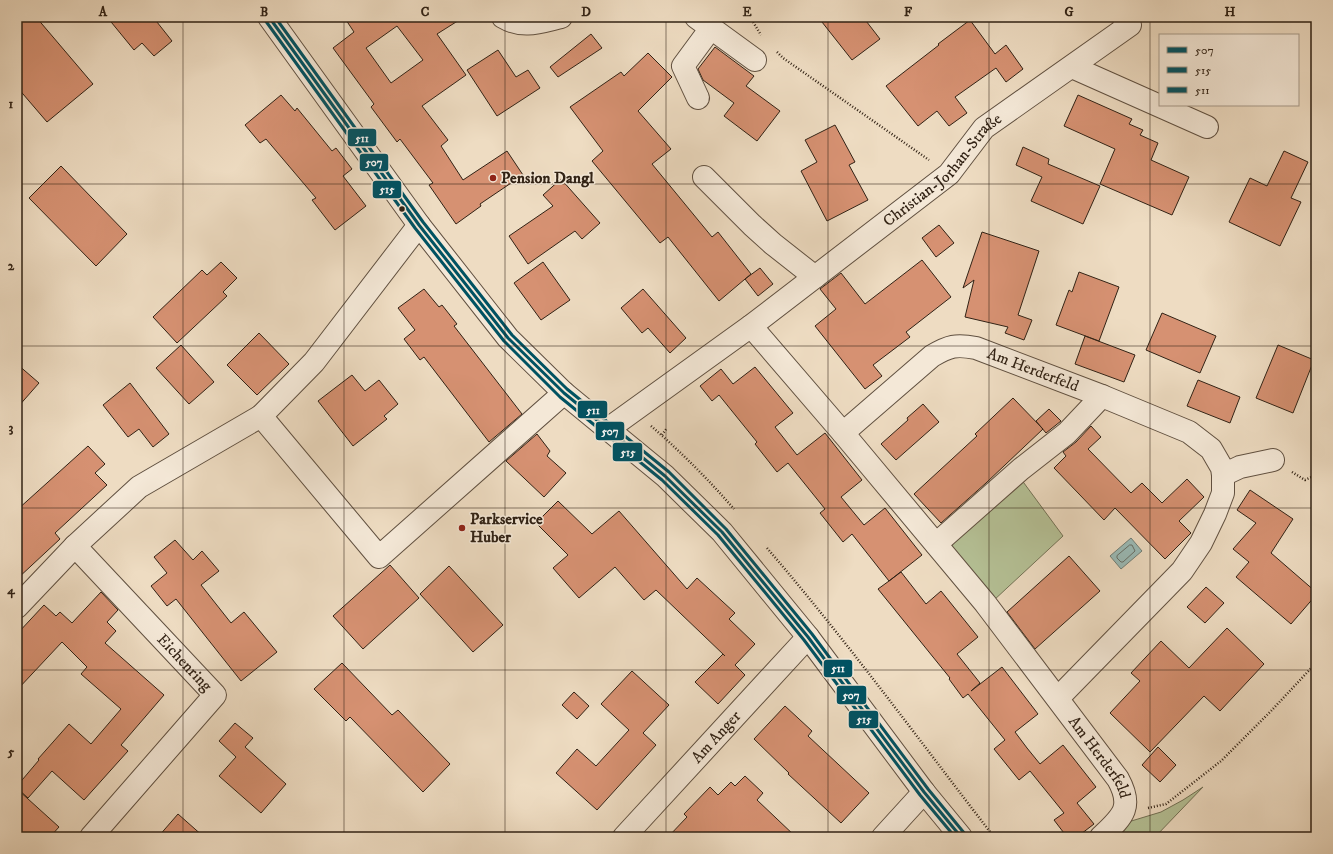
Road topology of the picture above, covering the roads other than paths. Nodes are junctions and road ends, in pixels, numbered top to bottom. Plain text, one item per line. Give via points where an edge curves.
1 (269, 17) edge
2 (503, 17) edge
3 (561, 17) edge
4 (1123, 17) edge
5 (704, 23) edge
6 (755, 60) dead end
7 (1072, 67) junction
8 (698, 98) dead end
9 (1159, 106) edge
10 (1160, 106) edge
11 (1207, 127) dead end
12 (704, 177) dead end
13 (419, 225) junction
14 (816, 277) junction
15 (751, 326) junction
16 (564, 393) junction
17 (1102, 396) junction
18 (261, 416) junction
19 (608, 429) junction
20 (843, 433) junction
21 (1273, 460) dead end
22 (1223, 475) junction
23 (936, 544) junction
24 (75, 546) junction
25 (17, 607) edge
26 (808, 637) junction
27 (1058, 698) junction
28 (924, 792) junction
29 (91, 837) edge
30 (624, 837) edge
31 (883, 837) edge
32 (961, 837) edge
33 (1100, 837) edge

1 - 13 street
2 - 3 street via 531,25
4 - 7 street, Christian-Jorhan-Straße via 1130,25
5 - 6 street
5 - 8 street via 683,66
7 - 9 street
7 - 14 street, Christian-Jorhan-Straße via 984,128 949,174
10 - 11 street
12 - 14 street via 768,239
13 - 16 street via 508,338
13 - 18 street via 314,362
14 - 15 street, Christian-Jorhan-Straße
15 - 19 street, Christian-Jorhan-Straße
15 - 20 street, Am Herderfeld
16 - 18 street via 379,557
16 - 19 street
17 - 20 street, Am Herderfeld via 976,348 947,347 932,356
17 - 22 street, Am Herderfeld via 1189,432 1211,449 1222,468
17 - 23 street via 1067,434 1021,469
18 - 24 street via 139,487
19 - 26 street via 665,476 722,532
20 - 23 street, Am Herderfeld
21 - 22 street via 1240,467
22 - 27 street, Am Herderfeld via 1222,493 1215,514 1201,543 1182,571
23 - 27 street, Am Herderfeld
24 - 25 street
24 - 29 street, Eichenring via 215,695
26 - 28 street
26 - 30 street, Am Anger
27 - 33 street, Am Herderfeld via 1123,789 1126,802 1123,813
28 - 31 street
28 - 32 street

